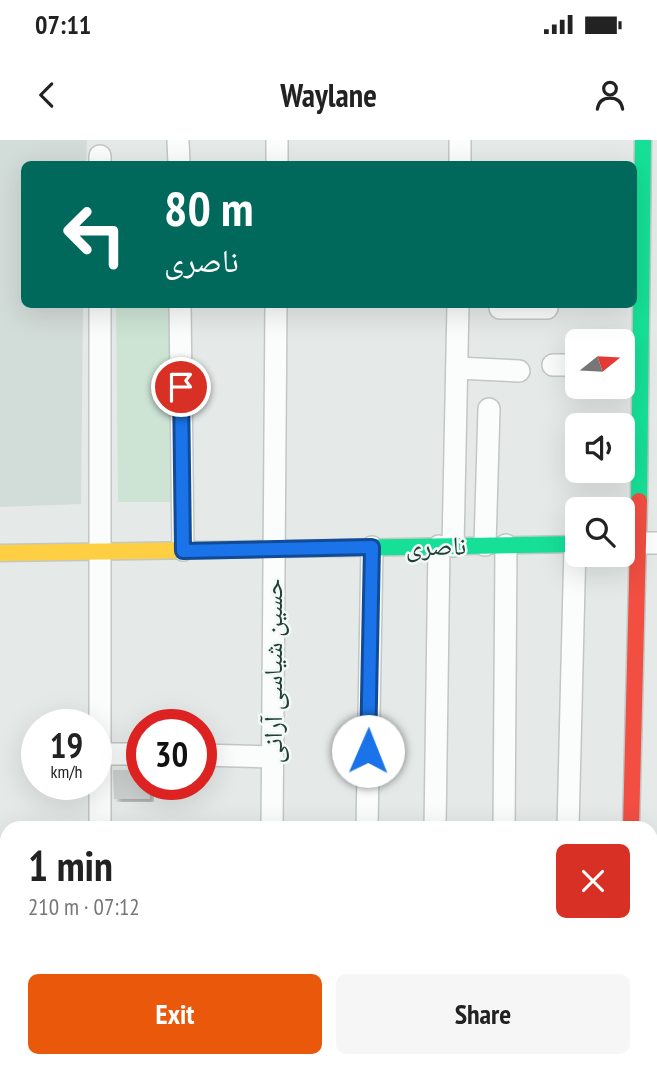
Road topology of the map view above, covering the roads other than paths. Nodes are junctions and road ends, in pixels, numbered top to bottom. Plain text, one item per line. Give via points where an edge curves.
1 (178, 140) edge
2 (277, 140) edge
3 (460, 140) edge
4 (643, 140) edge
5 (178, 161) edge
6 (277, 161) edge
7 (460, 161) edge
8 (638, 206) edge
9 (637, 233) edge
10 (100, 308) edge
11 (180, 308) edge
12 (276, 308) edge
13 (458, 308) edge
14 (634, 308) edge
15 (633, 329) edge
16 (554, 365) dead end
17 (565, 365) edge
18 (457, 368) junction
19 (519, 370) dead end
20 (635, 381) edge
21 (489, 409) dead end
22 (648, 440) edge
23 (640, 543) edge
24 (565, 544) edge
25 (496, 545) junction
26 (446, 546) junction
27 (372, 547) junction
28 (274, 549) junction
29 (183, 551) junction
30 (101, 552) junction
31 (0, 553) edge
32 (575, 567) edge
33 (102, 709) edge
34 (217, 755) edge
35 (273, 757) junction
36 (101, 800) edge
37 (100, 821) edge
38 (272, 821) edge
39 (367, 821) edge
40 (435, 821) edge
41 (504, 821) edge
42 (568, 821) edge
43 (631, 821) edge

1 - 5 street
2 - 6 street
3 - 7 street
4 - 8 street
8 - 9 street
10 - 30 street
11 - 29 street
12 - 28 street, حسین شیاسی آرانی
13 - 18 street
14 - 15 street
16 - 17 street
18 - 19 street
18 - 26 street
20 - 22 street
21 - 25 street
22 - 23 street
23 - 43 street
24 - 25 street, ناصری
25 - 26 street, ناصری
25 - 41 street
26 - 27 street, ناصری
26 - 40 street
27 - 28 street, ناصری
27 - 39 street
28 - 29 street, ناصری
28 - 35 street, حسین شیاسی آرانی
29 - 30 street, ناصری
30 - 31 street, ناصری
30 - 33 street
32 - 42 street
34 - 35 street
35 - 38 street, حسین شیاسی آرانی
36 - 37 street

